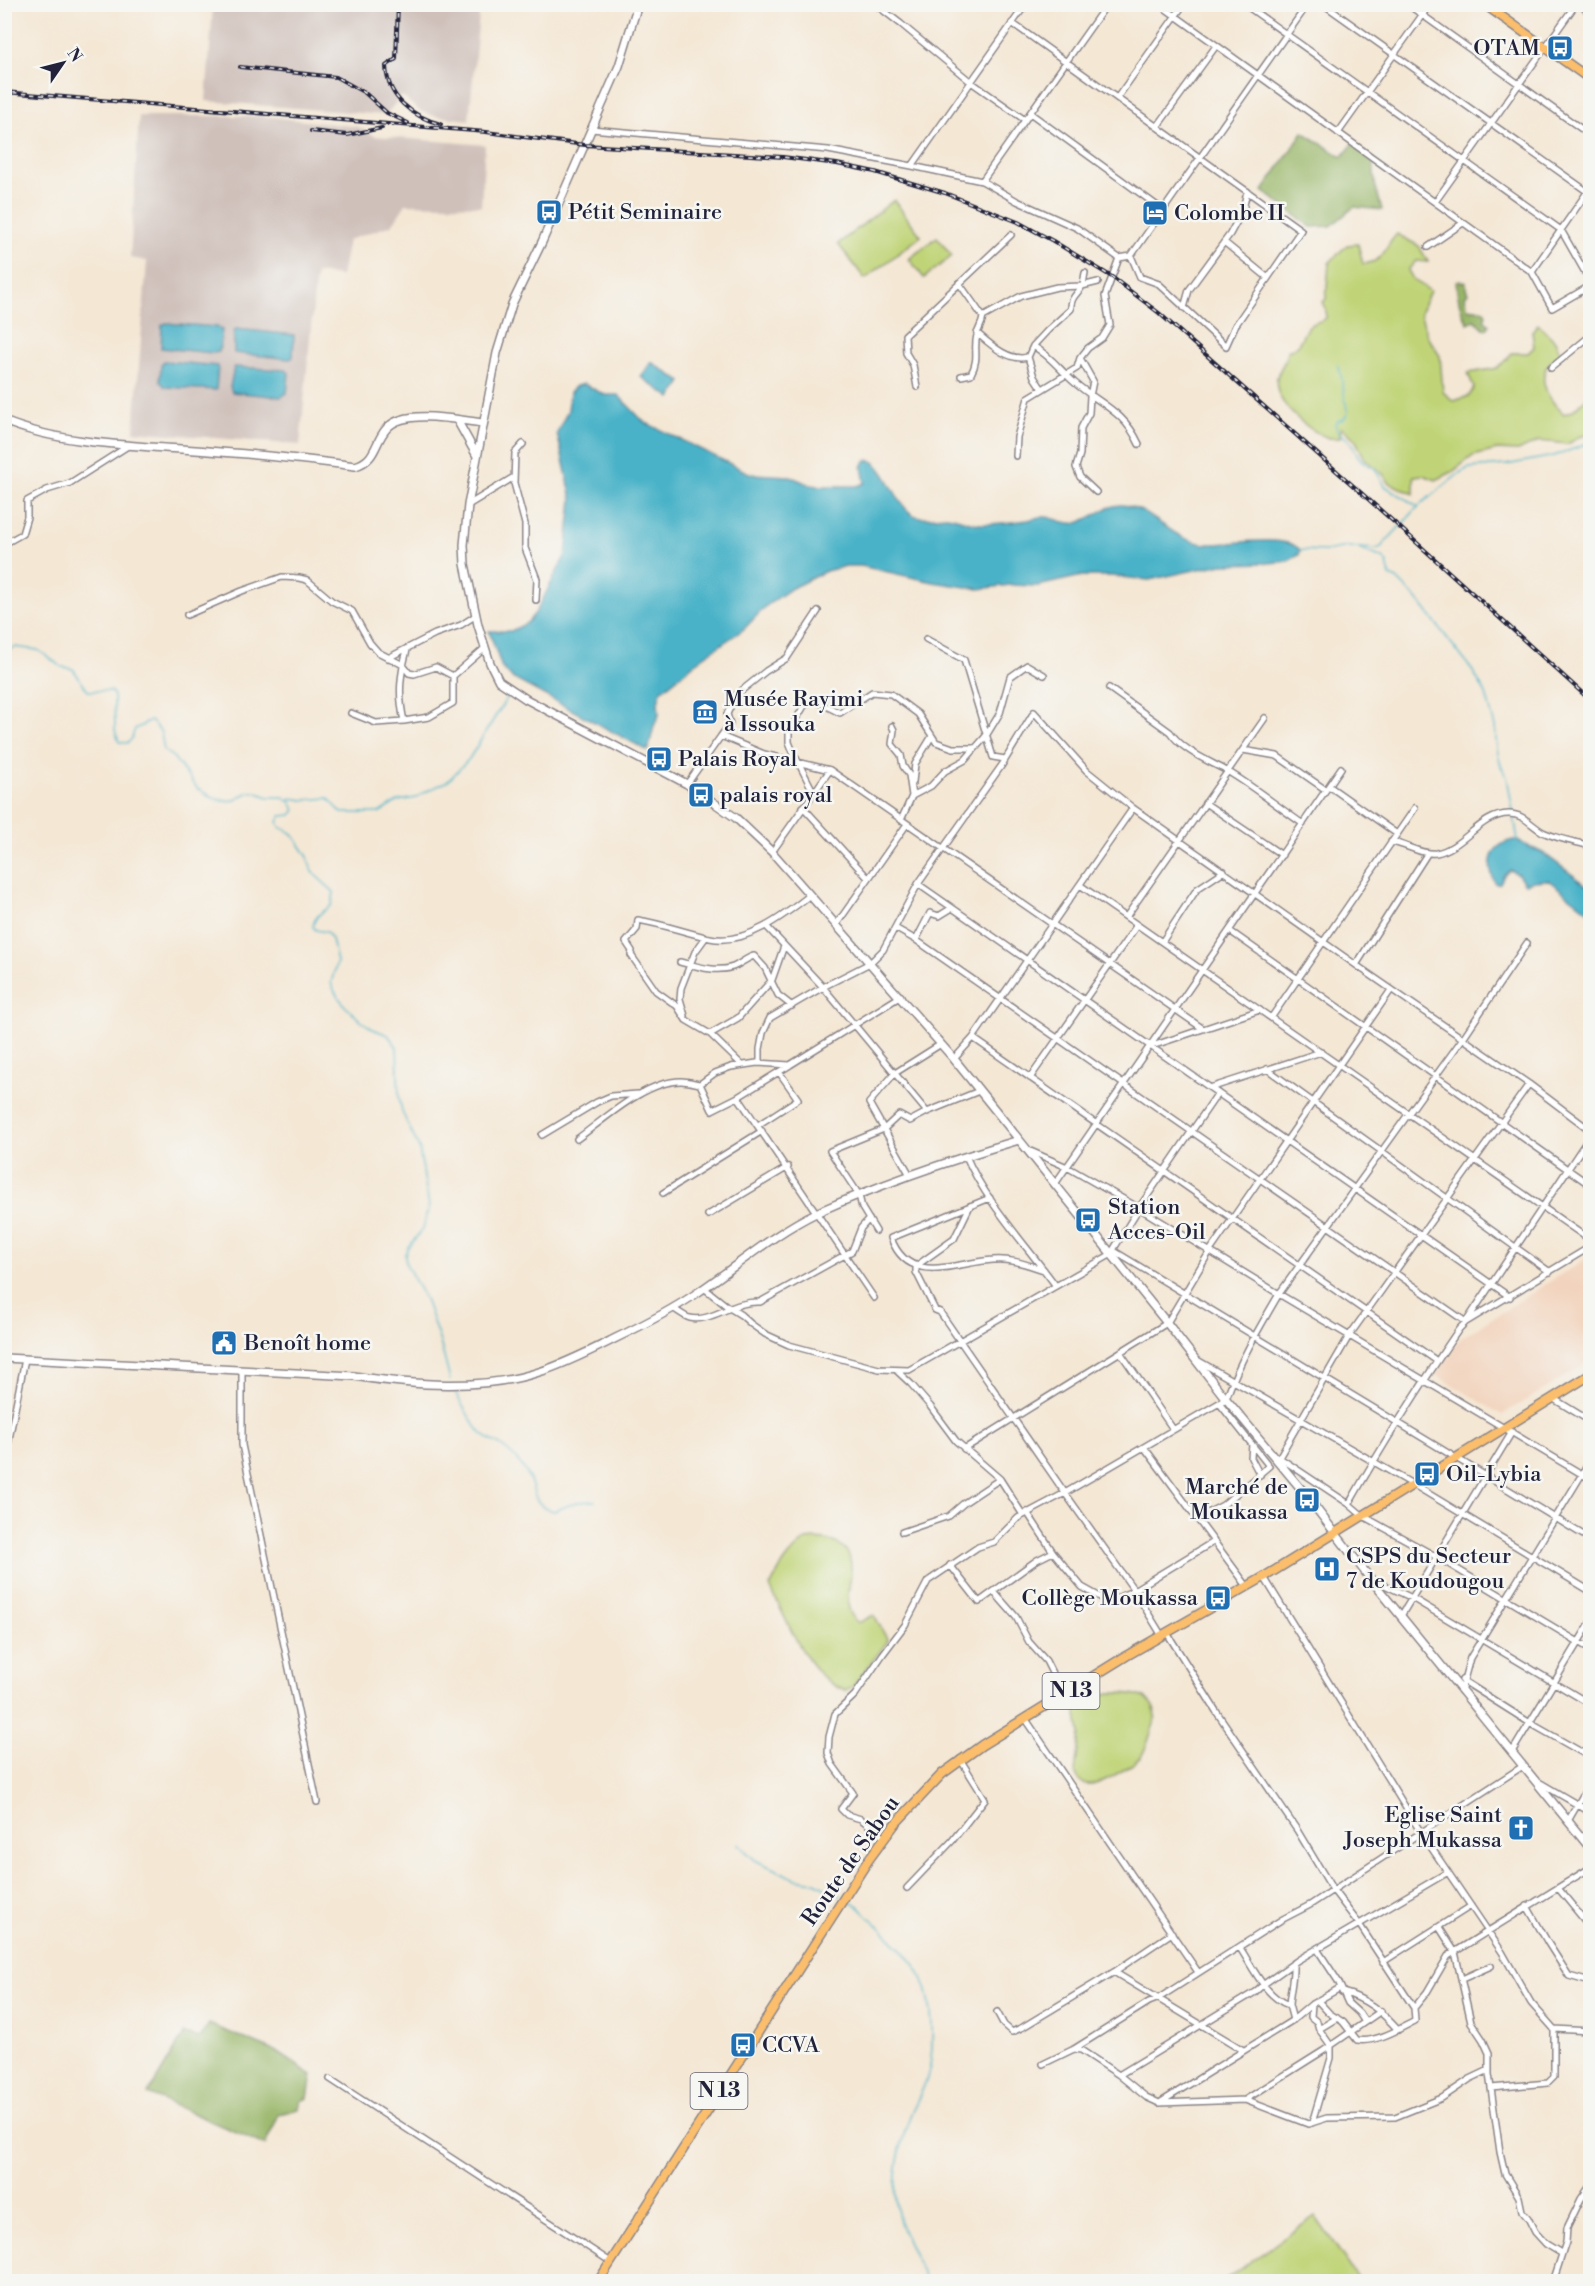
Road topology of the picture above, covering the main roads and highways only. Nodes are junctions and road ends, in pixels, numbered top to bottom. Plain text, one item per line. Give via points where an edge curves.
1 (1484, 4) edge
2 (1494, 4) edge
3 (1547, 46) junction
4 (1590, 72) edge
5 (1590, 79) edge
6 (1590, 1375) edge
7 (598, 2282) edge

1 - 3 main road
2 - 3 main road
3 - 4 main road
3 - 5 main road
6 - 7 main road, Route de Sabou / N 13 via 1509,1430 1024,1718 936,1780 885,1838

